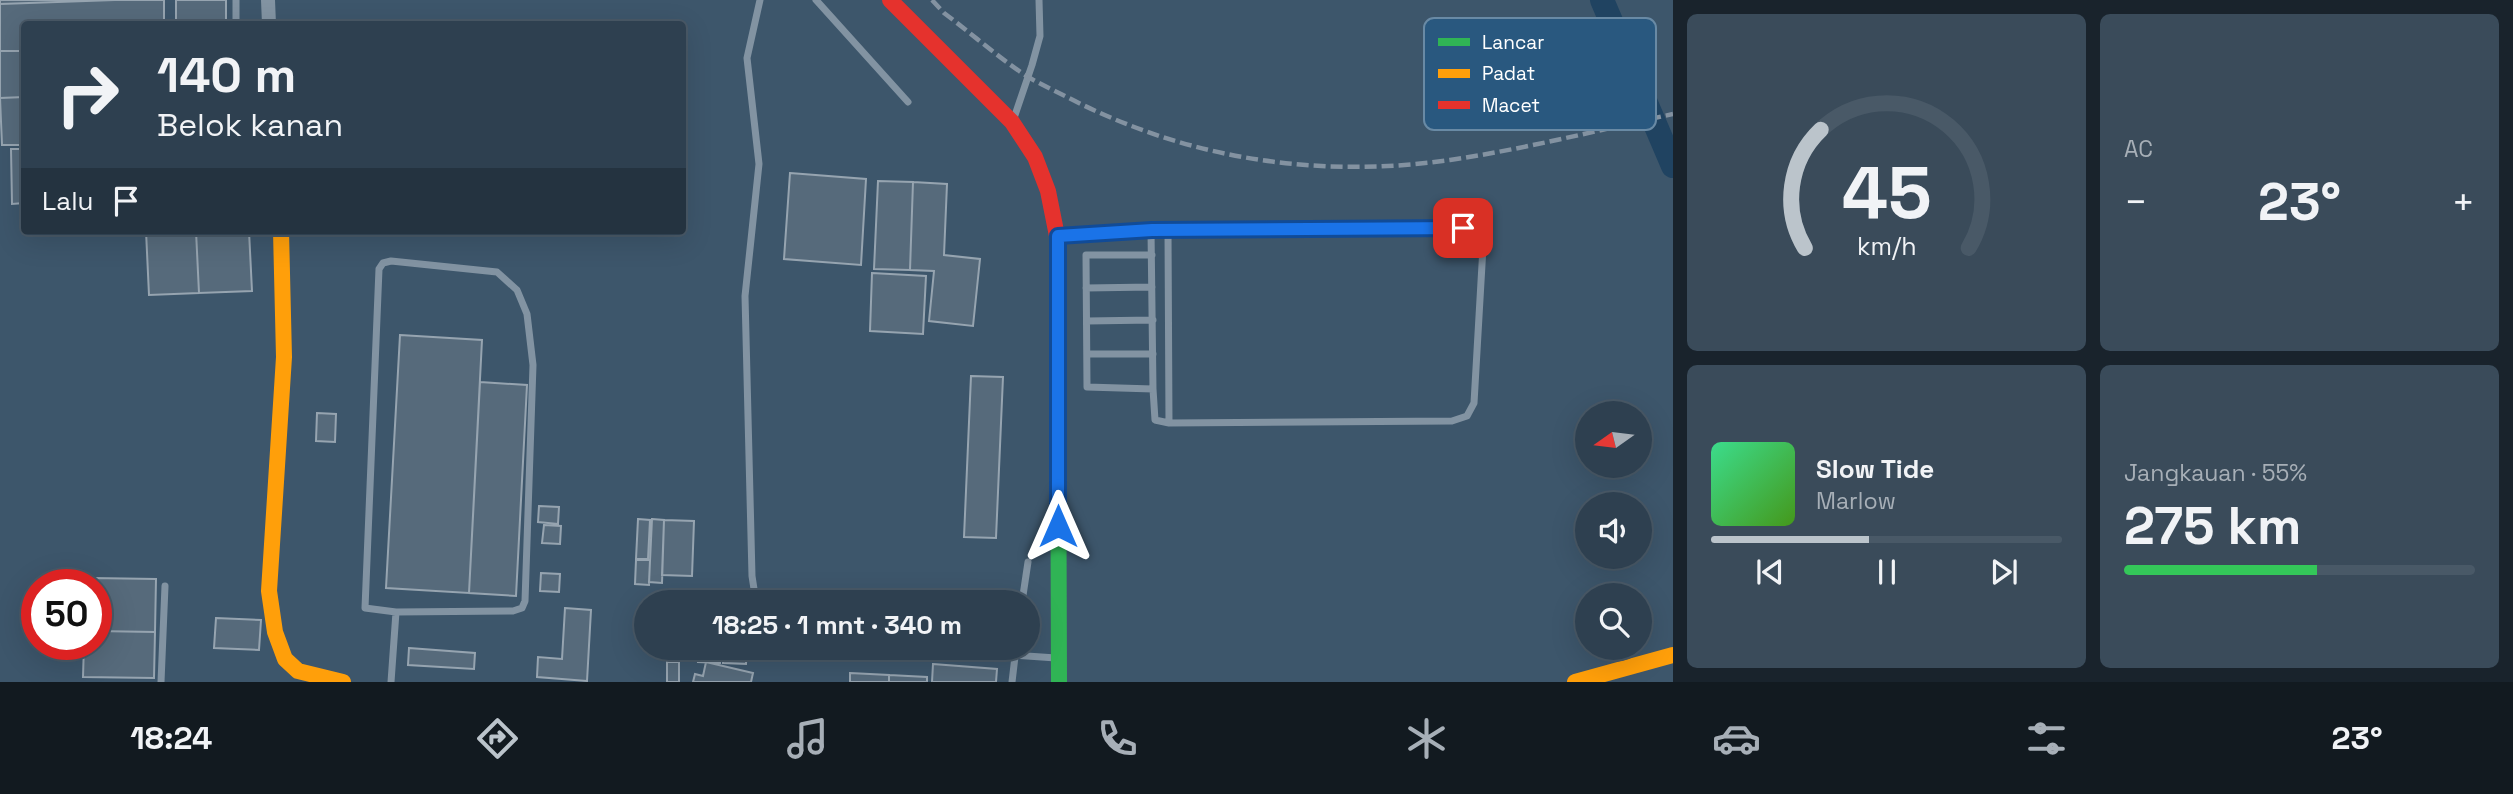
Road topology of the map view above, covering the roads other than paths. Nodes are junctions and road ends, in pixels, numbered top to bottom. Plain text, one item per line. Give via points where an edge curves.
1 (236, 0) edge
2 (268, 0) edge
3 (760, 0) edge
4 (816, 0) edge
5 (890, 0) edge
6 (1039, 0) edge
7 (236, 21) edge
8 (269, 21) edge
9 (908, 102) dead end
10 (1013, 122) junction
11 (1152, 230) junction
12 (1168, 231) junction
13 (281, 235) edge
14 (1058, 236) junction
15 (1152, 255) junction
16 (1152, 287) junction
17 (1086, 288) junction
18 (1153, 320) junction
19 (1087, 321) junction
20 (1087, 354) junction
21 (1153, 354) junction
22 (1153, 389) junction
23 (1169, 422) junction
24 (1028, 562) dead end
25 (164, 586) dead end
26 (754, 590) edge
27 (1024, 590) edge
28 (396, 612) junction
29 (1040, 655) edge
30 (1673, 655) edge
31 (1058, 658) junction
32 (1015, 660) edge
33 (1582, 680) edge
34 (161, 682) edge
35 (342, 682) edge
36 (391, 682) edge
37 (1012, 682) edge
38 (1059, 682) edge

1 - 7 lane
2 - 8 street
3 - 26 lane via 747,58 759,164 745,296
4 - 9 lane
5 - 10 main road
6 - 10 lane via 1040,36
10 - 14 main road via 1035,157
11 - 12 lane
11 - 14 lane
11 - 15 lane
12 - 23 lane
12 - 23 lane via 1463,228 1476,233 1483,247 1474,403 1467,416 1452,421
13 - 35 main road via 284,357 269,591 275,632 285,659 298,671
14 - 31 main road
15 - 16 lane
15 - 17 lane via 1086,255
16 - 17 lane
16 - 18 lane
17 - 19 lane
18 - 19 lane
18 - 21 lane
19 - 20 lane
20 - 21 lane
20 - 22 lane via 1087,387
21 - 22 lane
22 - 23 lane via 1155,420
24 - 27 lane
25 - 34 lane
28 - 28 lane via 513,611 525,601 533,365 527,314 517,290 497,272 391,261 379,270 364,603 370,610
28 - 36 lane
29 - 31 lane
30 - 33 main road
31 - 38 main road
32 - 37 lane

